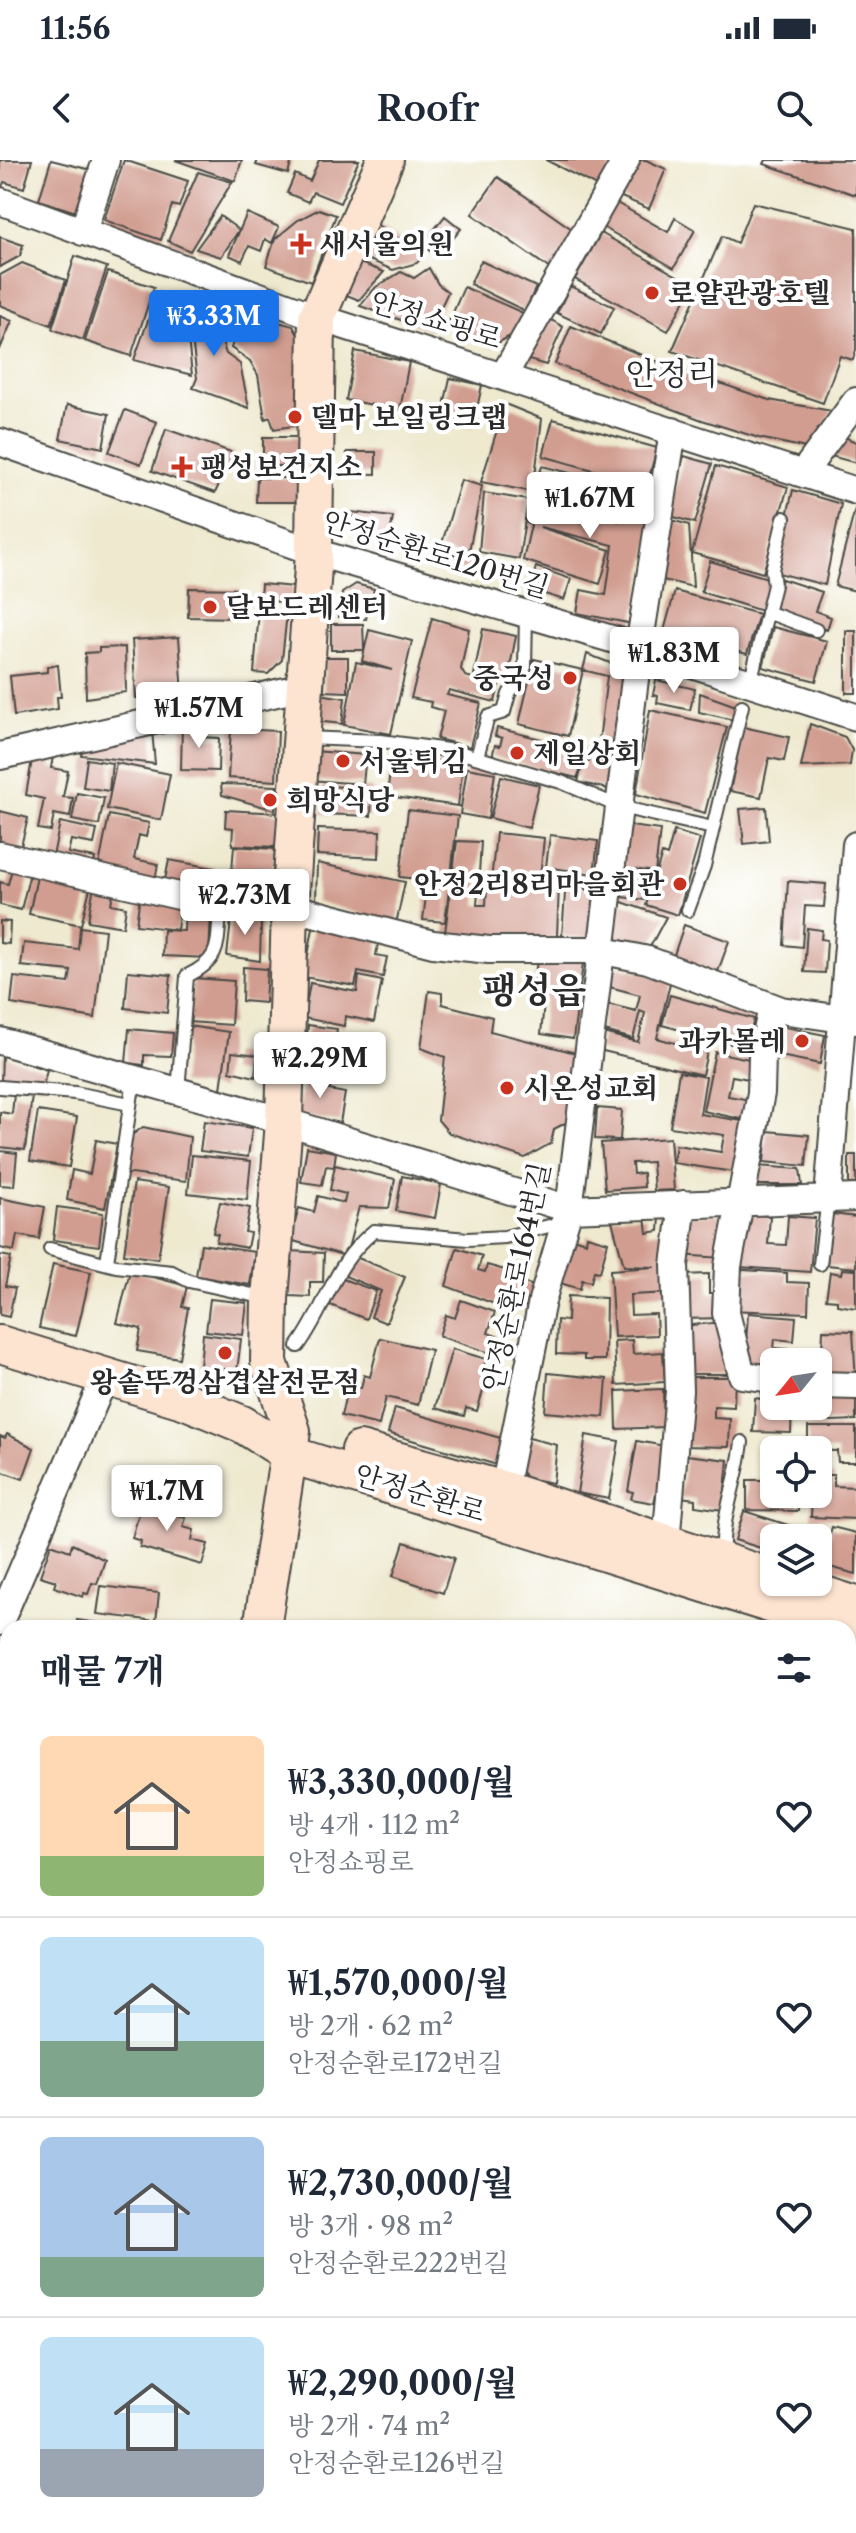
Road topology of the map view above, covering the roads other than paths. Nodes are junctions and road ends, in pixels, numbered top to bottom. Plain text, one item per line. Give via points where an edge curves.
1 (106, 160) edge
2 (385, 160) edge
3 (626, 160) edge
4 (0, 201) edge
5 (83, 232) junction
6 (317, 317) junction
7 (504, 375) junction
8 (856, 401) edge
9 (673, 431) junction
10 (0, 442) edge
11 (803, 473) junction
12 (856, 491) edge
13 (784, 518) dead end
14 (314, 552) junction
15 (767, 612) junction
16 (526, 614) junction
17 (816, 630) dead end
18 (639, 647) junction
19 (303, 687) junction
20 (746, 694) junction
21 (856, 717) edge
22 (300, 738) junction
23 (0, 756) edge
24 (477, 757) junction
25 (620, 807) junction
26 (713, 828) junction
27 (856, 845) edge
28 (0, 855) edge
29 (212, 899) junction
30 (290, 907) junction
31 (688, 910) dead end
32 (599, 950) junction
33 (772, 1007) junction
34 (850, 1021) edge
35 (0, 1041) edge
36 (0, 1087) edge
37 (132, 1092) junction
38 (178, 1092) junction
39 (284, 1121) junction
40 (828, 1198) junction
41 (856, 1198) edge
42 (741, 1203) junction
43 (683, 1204) junction
44 (566, 1219) junction
45 (50, 1249) dead end
46 (107, 1262) junction
47 (820, 1264) dead end
48 (270, 1299) junction
49 (0, 1344) edge
50 (283, 1354) junction
51 (105, 1377) junction
52 (760, 1377) edge
53 (832, 1385) edge
54 (856, 1386) edge
55 (281, 1438) junction
56 (742, 1442) dead end
57 (501, 1504) junction
58 (666, 1543) junction
59 (724, 1562) junction
60 (760, 1574) edge
61 (856, 1605) edge
62 (793, 1608) edge
63 (1, 1620) edge
64 (239, 1620) edge
65 (263, 1620) edge
66 (825, 1620) edge

1 - 5 street
2 - 6 street
3 - 7 street
4 - 5 street, 안정쇼핑로
5 - 6 street, 안정쇼핑로
6 - 7 street, 안정쇼핑로
6 - 14 street
7 - 9 street, 안정쇼핑로
8 - 11 street
9 - 11 street, 안정쇼핑로
9 - 18 street, 안정순환로164번길
10 - 14 street, 안정순환로120번길
11 - 12 street, 안정쇼핑로
13 - 15 lane
14 - 16 street, 안정순환로120번길
14 - 19 street
15 - 17 lane
15 - 20 lane
16 - 18 street, 안정순환로120번길
16 - 24 lane via 525,667 504,712 488,717
18 - 20 street, 안정순환로120번길
18 - 25 street, 안정순환로164번길
19 - 22 street
19 - 23 street
20 - 21 street, 안정순환로120번길
20 - 26 lane
22 - 24 lane via 381,741
22 - 30 street
24 - 25 lane via 561,782
25 - 26 lane
25 - 32 street, 안정순환로164번길
26 - 31 lane
27 - 34 street
28 - 29 street via 133,887
29 - 30 street
29 - 38 lane via 220,909 217,949 210,965 187,976
30 - 32 street via 433,944
30 - 39 street
32 - 33 street via 648,960
32 - 44 street, 안정순환로164번길
33 - 34 street
33 - 42 street
34 - 40 street
35 - 37 street
36 - 37 lane
37 - 38 street
37 - 46 lane
38 - 39 street
39 - 44 street
39 - 48 street
40 - 41 street
40 - 42 street
40 - 47 lane
42 - 43 street
42 - 52 street via 728,1266 726,1313 742,1375
43 - 44 street
43 - 58 street via 675,1265 679,1391
44 - 50 lane via 505,1237 374,1231 333,1276 323,1303
44 - 57 street, 안정순환로164번길 via 542,1301
45 - 46 lane
46 - 48 lane via 172,1272 189,1281
48 - 50 street
49 - 51 street, 안정순환로
50 - 55 street
51 - 55 street, 안정순환로
51 - 63 street
53 - 54 street
55 - 57 street, 안정순환로
55 - 64 street
55 - 65 street
56 - 59 lane via 722,1534
57 - 58 street, 안정순환로
57 - 62 street, 안정순환로
58 - 59 street, 안정순환로
59 - 60 street, 안정순환로
61 - 62 street, 안정순환로
62 - 66 street, 안정순환로

